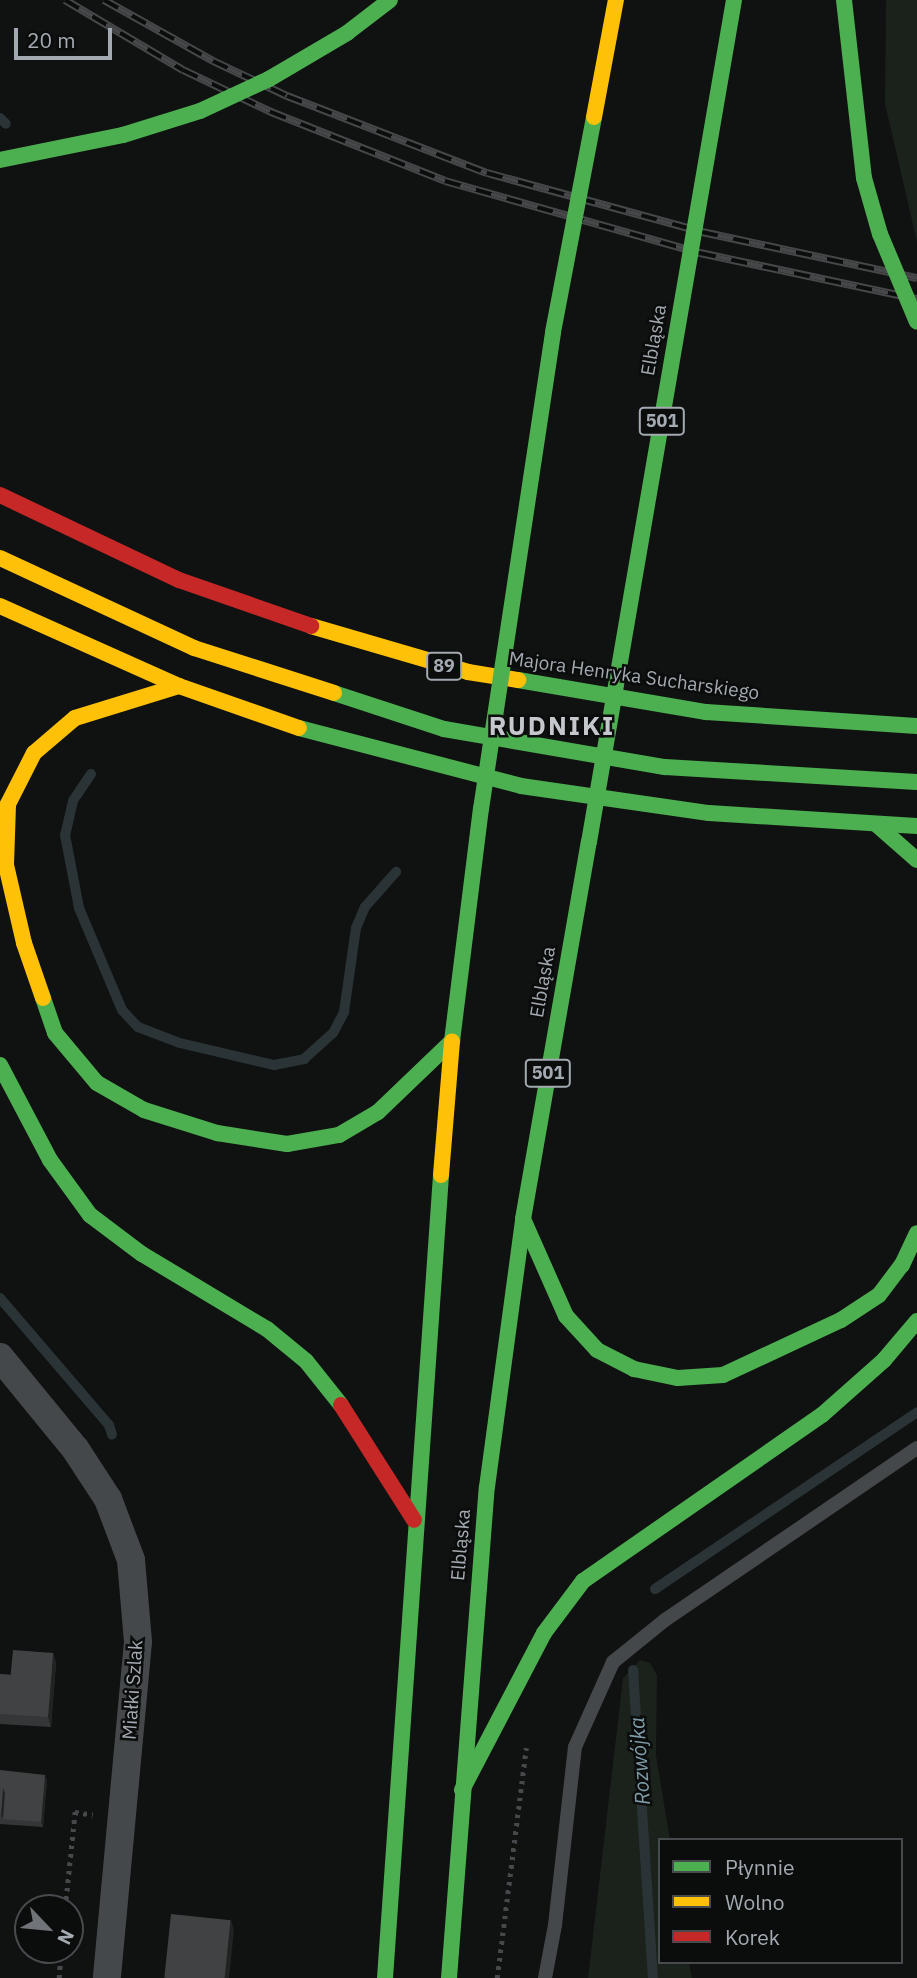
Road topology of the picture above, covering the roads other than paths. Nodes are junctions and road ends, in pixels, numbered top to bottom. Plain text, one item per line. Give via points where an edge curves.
1 (390, 0) edge
2 (616, 0) edge
3 (734, 0) edge
4 (845, 0) edge
5 (0, 160) edge
6 (917, 322) edge
7 (0, 495) edge
8 (0, 558) edge
9 (0, 606) edge
10 (179, 687) junction
11 (917, 726) edge
12 (917, 782) edge
13 (877, 825) junction
14 (917, 826) edge
15 (917, 860) edge
16 (452, 1041) junction
17 (0, 1065) edge
18 (523, 1219) junction
19 (917, 1233) edge
20 (917, 1321) edge
21 (0, 1357) edge
22 (917, 1448) edge
23 (414, 1520) junction
24 (462, 1790) junction
25 (107, 1978) edge
26 (385, 1978) edge
27 (449, 1978) edge
28 (545, 1978) edge

1 - 5 main road, bridge via 313,53 200,111 123,135
2 - 16 main road, bridge via 553,332 481,809
3 - 18 main road, Elbląska / 501, bridge
4 - 6 main road, bridge via 864,178 880,234
7 - 11 main road, Majora Henryka Sucharskiego / 89 via 96,543 251,608 468,672 706,712
8 - 12 main road via 194,648 444,729 665,767
9 - 10 main road
10 - 13 main road via 323,736 521,786 709,813
10 - 16 main road via 75,719 34,753 8,804 6,865 24,943 54,1033 97,1083 144,1110 217,1133 287,1144 338,1135 378,1112
13 - 14 main road
13 - 15 main road
16 - 23 main road
17 - 23 main road via 50,1160 90,1215 142,1254 267,1329 306,1362 356,1423
18 - 19 main road via 566,1316 597,1350 634,1369 678,1378 723,1374 841,1321 879,1294 902,1265
18 - 24 main road, Elbląska / 501 via 487,1488
20 - 24 main road via 884,1360 822,1415 583,1581 544,1633
21 - 25 street, Miałki Szlak via 89,1469 108,1499 131,1560 138,1642
22 - 28 lane via 665,1620 613,1662 575,1747
23 - 26 main road
24 - 27 main road, Elbląska / 501

